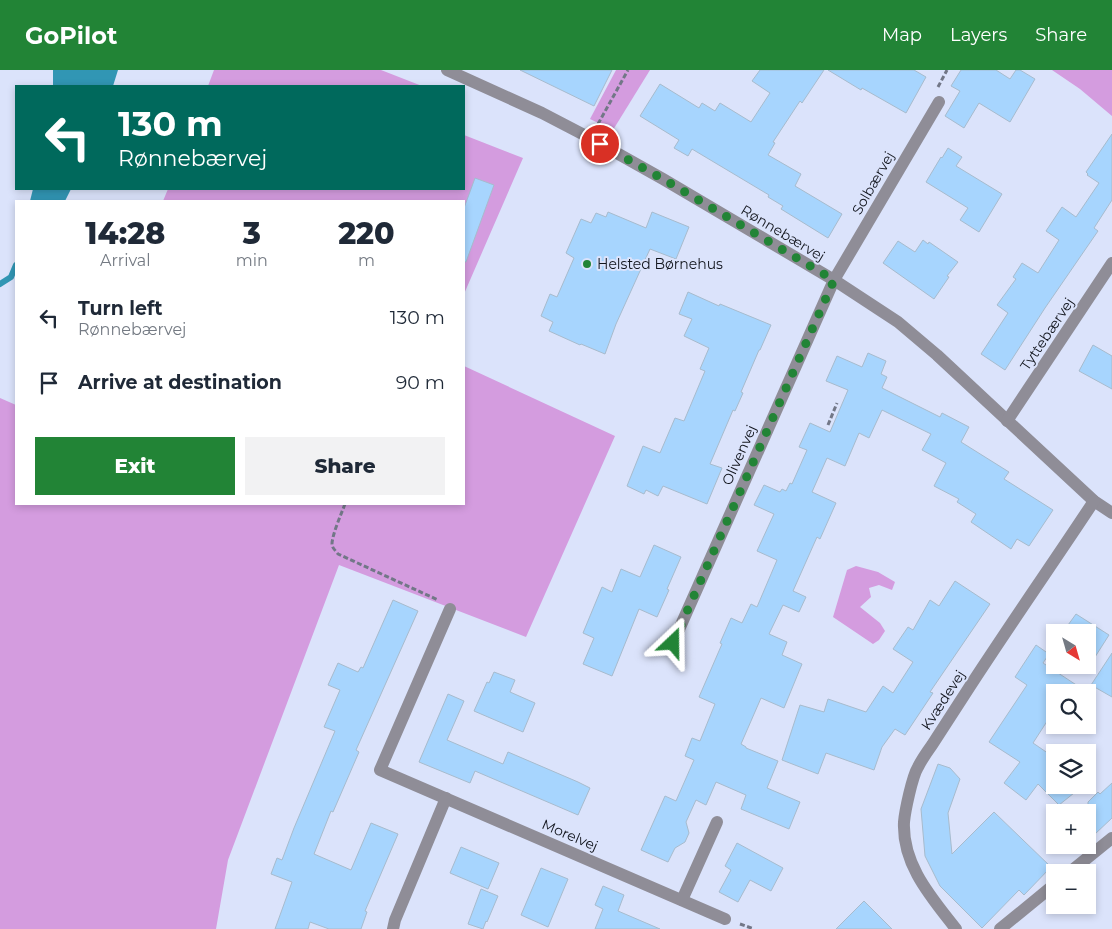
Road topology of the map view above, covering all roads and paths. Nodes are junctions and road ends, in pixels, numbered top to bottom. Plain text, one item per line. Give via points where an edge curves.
1 (448, 70) edge
2 (628, 70) edge
3 (939, 102) dead end
4 (590, 138) junction
5 (1112, 263) edge
6 (834, 280) junction
7 (837, 403) dead end
8 (1007, 421) junction
9 (828, 425) dead end
10 (1094, 501) junction
11 (346, 505) edge
12 (1112, 513) edge
13 (450, 609) joint
14 (673, 643) dead end
15 (446, 798) junction
16 (717, 822) dead end
17 (1112, 838) edge
18 (1080, 864) edge
19 (1046, 891) edge
20 (682, 900) junction
21 (725, 919) dead end
22 (393, 929) edge
23 (956, 929) edge
24 (1000, 929) edge

1 - 4 street, Rønnebærvej
2 - 4 path
3 - 6 street, Solbærvej
4 - 6 street, Rønnebærvej
5 - 8 street, Tyttebærvej
6 - 8 street, Rønnebærvej via 898,322
6 - 14 street, Olivenvej
7 - 9 path
8 - 10 street, Rønnebærvej
10 - 12 street, Rønnebærvej
10 - 23 street, Kvædevej via 917,768 904,822 908,855 922,884
11 - 13 path via 332,544 338,554 440,600
13 - 15 street, Morelvej via 380,770
15 - 20 street, Morelvej
15 - 22 street
16 - 20 street
17 - 18 street
19 - 24 street
20 - 21 street, Morelvej

